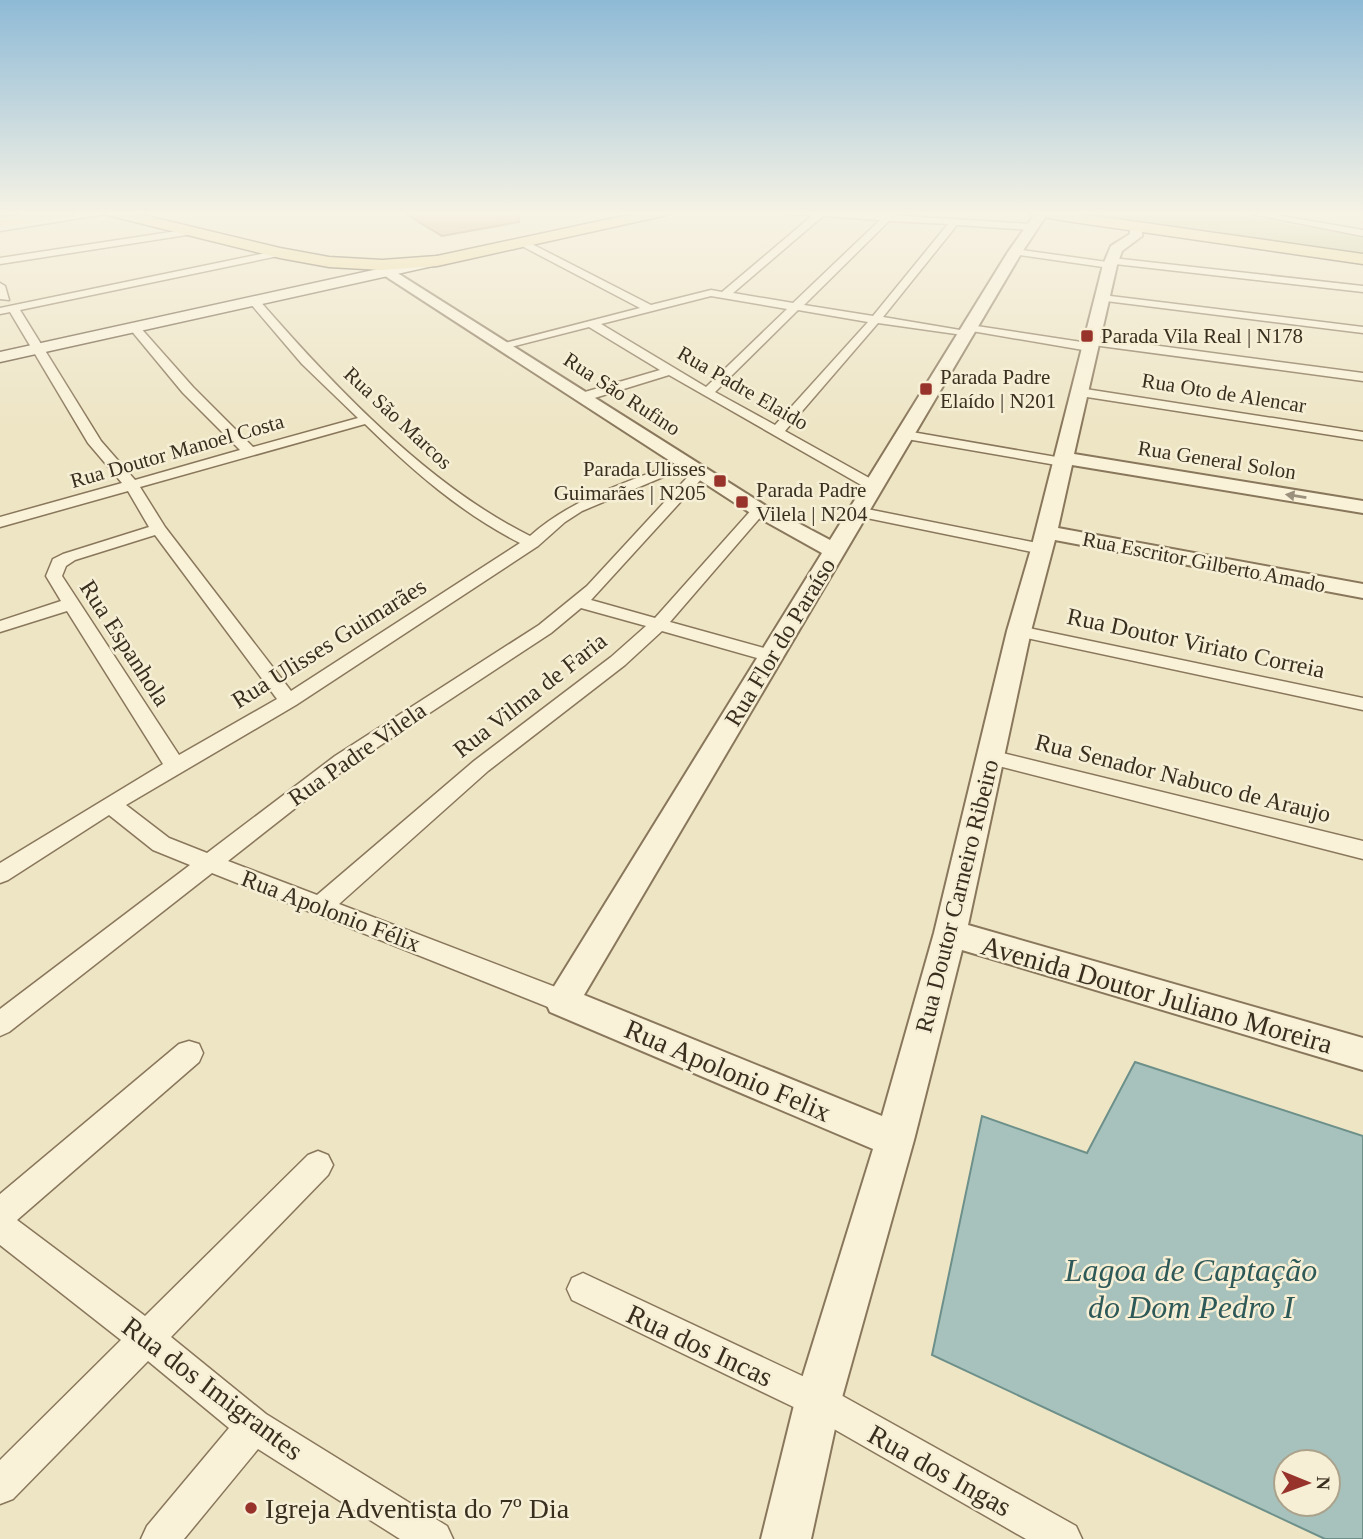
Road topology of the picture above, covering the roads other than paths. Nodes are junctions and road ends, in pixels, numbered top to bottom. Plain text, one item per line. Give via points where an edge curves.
1 (100, 283) edge
2 (138, 283) edge
3 (337, 283) edge
4 (403, 283) edge
5 (600, 283) edge
6 (734, 283) edge
7 (821, 283) edge
8 (905, 283) edge
9 (997, 283) edge
10 (1105, 283) edge
11 (1335, 283) edge
12 (1345, 283) edge
13 (0, 286) edge
14 (1363, 287) edge
15 (720, 294) junction
16 (2, 298) edge
17 (1102, 298) junction
18 (254, 301) junction
19 (797, 307) junction
20 (13, 308) junction
21 (649, 308) junction
22 (0, 311) edge
23 (876, 319) junction
24 (591, 323) junction
25 (134, 327) junction
26 (1363, 330) edge
27 (968, 331) junction
28 (1091, 344) junction
29 (503, 345) junction
30 (38, 348) junction
31 (0, 357) edge
32 (669, 371) junction
33 (1363, 377) edge
34 (1079, 392) junction
35 (707, 393) junction
36 (583, 397) junction
37 (365, 420) junction
38 (776, 432) junction
39 (906, 435) junction
40 (1363, 436) edge
41 (250, 452) junction
42 (1062, 460) junction
43 (694, 468) junction
44 (131, 484) junction
45 (875, 487) junction
46 (1363, 507) edge
47 (759, 510) junction
48 (858, 512) junction
49 (0, 522) edge
50 (158, 529) junction
51 (1044, 541) junction
52 (532, 543) junction
53 (835, 551) junction
54 (1363, 591) edge
55 (579, 602) junction
56 (70, 604) junction
57 (658, 625) junction
58 (0, 627) edge
59 (1019, 631) junction
60 (771, 656) junction
61 (289, 701) junction
62 (1363, 704) edge
63 (990, 757) junction
64 (175, 766) junction
65 (110, 804) junction
66 (1363, 850) edge
67 (208, 864) junction
68 (0, 874) edge
69 (319, 907) junction
70 (950, 933) junction
71 (562, 1001) junction
72 (0, 1024) edge
73 (189, 1053) dead end
74 (1363, 1054) edge
75 (895, 1140) junction
76 (318, 1165) dead end
77 (0, 1214) edge
78 (0, 1226) edge
79 (583, 1289) dead end
80 (146, 1338) junction
81 (818, 1401) junction
82 (254, 1426) junction
83 (0, 1486) edge
84 (160, 1539) edge
85 (434, 1539) edge
86 (786, 1539) edge
87 (1063, 1539) edge

1 - 16 street
2 - 20 street
3 - 18 main road
4 - 29 street, Rua São Rufino
5 - 21 street
6 - 15 street
7 - 19 street
8 - 23 street
9 - 27 street, Rua Flor do Paraíso
10 - 17 street, Rua Doutor Carneiro Ribeiro
11 - 14 street
12 - 14 main road
13 - 16 street
15 - 19 street
15 - 21 street
17 - 26 street
17 - 28 street, Rua Doutor Carneiro Ribeiro
18 - 25 main road
18 - 37 street, Rua São Marcos
19 - 23 street
19 - 35 street
20 - 22 street
20 - 30 street
21 - 24 street
23 - 27 street
23 - 38 street
24 - 29 street
24 - 32 street, Rua Padre Elaido
25 - 30 main road
25 - 41 street
27 - 28 street
27 - 39 street, Rua Flor do Paraíso
28 - 33 street
28 - 34 street, Rua Doutor Carneiro Ribeiro
29 - 36 street, Rua São Rufino
30 - 31 main road
30 - 44 street via 95,443
32 - 35 street, Rua Padre Elaido
32 - 36 street
34 - 40 street, Rua Oto de Alencar
34 - 42 street, Rua Doutor Carneiro Ribeiro
35 - 38 street, Rua Padre Elaido
36 - 43 street, Rua São Rufino
37 - 41 street, Rua Doutor Manoel Costa
37 - 52 street, Rua São Marcos via 458,501
38 - 45 street, Rua Padre Elaido
39 - 42 street, Rua General Solon
39 - 45 street, Rua Flor do Paraíso
41 - 44 street, Rua Doutor Manoel Costa
46 -> 42 street, Rua General Solon
42 - 51 street, Rua Doutor Carneiro Ribeiro
43 - 47 street, Rua São Rufino
43 - 52 street, Rua Ulisses Guimarães via 577,508
43 - 55 street, Rua Padre Vilela
44 - 49 street, Rua Doutor Manoel Costa
44 - 50 street
45 - 48 street, Rua Flor do Paraíso
47 - 53 street, Rua São Rufino
47 - 57 street, Rua Vilma de Faria
48 - 51 street
48 - 53 street, Rua Flor do Paraíso
50 - 56 street, Rua Espanhola via 59,563 54,576
50 - 61 street
51 - 54 street, Rua Escritor Gilberto Amado
51 - 59 street, Rua Doutor Carneiro Ribeiro
52 - 61 street, Rua Ulisses Guimarães
53 - 60 street, Rua Flor do Paraíso
55 - 57 street
55 - 67 street, Rua Padre Vilela via 342,761
56 - 58 street
56 - 64 street, Rua Espanhola
57 - 60 street
57 - 69 street, Rua Vilma de Faria via 481,766
59 - 62 street, Rua Doutor Viriato Correia
59 - 63 street, Rua Doutor Carneiro Ribeiro
60 - 71 street, Rua Flor do Paraíso
61 - 64 street, Rua Ulisses Guimarães
63 - 66 street, Rua Senador Nabuco de Araujo
63 - 70 street, Rua Doutor Carneiro Ribeiro
64 - 65 street, Rua Ulisses Guimarães
65 - 67 street, Rua Apolonio Félix via 161,844
65 - 68 street, Rua Ulisses Guimarães
67 - 69 street, Rua Apolonio Félix
67 - 72 street, Rua Padre Vilela
69 - 71 street, Rua Apolonio Félix
70 - 74 street, Avenida Doutor Juliano Moreira
70 - 75 street, Rua Doutor Carneiro Ribeiro
71 - 75 street, Rua Apolonio Felix
73 - 77 street
75 - 81 street, Rua Doutor Carneiro Ribeiro
76 - 80 street
78 - 80 street, Rua dos Imigrantes
79 - 81 street, Rua dos Incas
80 - 82 street, Rua dos Imigrantes
80 - 83 street
81 - 86 street, Rua Doutor Carneiro Ribeiro
81 - 87 street, Rua dos Ingas
82 - 84 street
82 - 85 street, Rua dos Imigrantes

